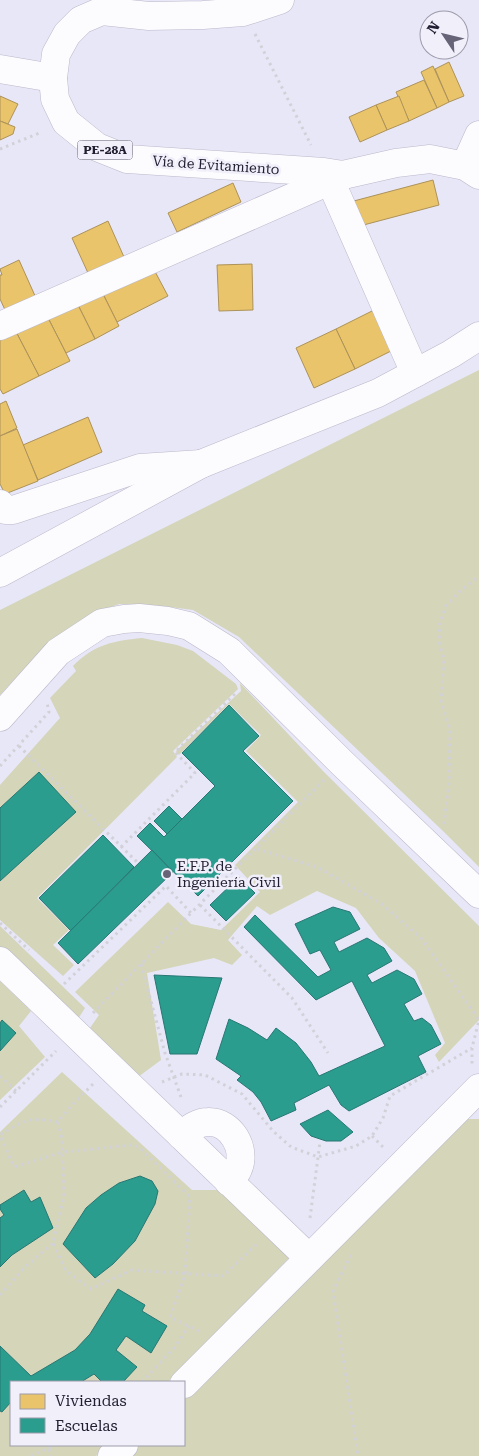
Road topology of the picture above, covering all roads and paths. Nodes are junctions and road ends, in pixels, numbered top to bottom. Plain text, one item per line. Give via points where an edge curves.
1 (280, 0) edge
2 (243, 12) junction
3 (0, 70) edge
4 (52, 78) junction
5 (66, 122) junction
6 (479, 135) edge
7 (0, 149) edge
8 (472, 170) edge
9 (332, 176) junction
10 (0, 326) edge
11 (479, 336) edge
12 (415, 373) junction
13 (201, 464) junction
14 (0, 504) edge
15 (0, 573) edge
16 (479, 576) edge
17 (240, 690) dead end
18 (46, 699) dead end
19 (0, 717) edge
20 (19, 746) junction
21 (341, 762) junction
22 (0, 766) edge
23 (121, 847) junction
24 (257, 849) junction
25 (435, 853) junction
26 (137, 862) dead end
27 (479, 894) edge
28 (200, 905) junction
29 (191, 913) junction
30 (0, 962) edge
31 (142, 964) junction
32 (64, 984) dead end
33 (94, 1013) dead end
34 (74, 1033) junction
35 (472, 1048) junction
36 (328, 1053) dead end
37 (0, 1076) edge
38 (475, 1084) edge
39 (16, 1091) junction
40 (71, 1106) dead end
41 (0, 1108) edge
42 (58, 1122) junction
43 (187, 1130) junction
44 (320, 1142) dead end
45 (302, 1151) dead end
46 (63, 1152) junction
47 (318, 1157) junction
48 (229, 1182) junction
49 (310, 1218) dead end
50 (330, 1238) junction
51 (262, 1239) dead end
52 (53, 1243) junction
53 (309, 1258) junction
54 (185, 1275) junction
55 (0, 1295) edge
56 (189, 1326) junction
57 (224, 1344) junction
58 (143, 1381) edge
59 (185, 1383) edge
60 (53, 1446) edge
61 (123, 1446) edge
62 (48, 1449) junction
63 (31, 1456) edge
64 (51, 1456) edge
65 (112, 1456) edge
66 (358, 1456) edge

1 - 2 main road, Vía de Evitamiento / PE-28A
2 - 4 main road, Vía de Evitamiento / PE-28A via 149,16 102,11 81,20 67,34 56,54
2 - 9 path
3 - 4 main road
4 - 5 main road, Vía de Evitamiento / PE-28A via 55,99
5 - 7 path
5 - 9 main road, Vía de Evitamiento / PE-28A via 97,148 127,159
6 - 8 main road
8 - 9 main road, Vía de Evitamiento / PE-28A via 430,159
9 - 10 main road
9 - 12 main road
11 - 12 main road
12 - 13 main road via 378,393
13 - 14 main road via 140,468 13,510 6,510
13 - 15 main road
16 - 25 path via 446,606 440,622 439,642 444,658 442,702 450,729 449,783 443,831
17 - 23 path via 175,752 195,773
18 - 20 path via 49,712
19 - 21 main road via 58,652 102,623 124,618 168,621 189,626 229,651
20 - 22 path
20 - 23 path
21 - 24 path
21 - 25 main road
23 - 26 path
24 - 28 path
24 - 35 path via 317,867 382,904 422,939 479,1020
25 - 27 main road
28 - 29 path
28 - 36 path via 292,998
29 - 31 path
29 - 32 path via 166,886
30 - 34 main road
31 - 33 path
31 - 43 path
34 - 39 path
34 - 43 main road
35 - 38 path
35 - 47 path via 390,1096 383,1118 372,1136 356,1146
37 - 39 path
38 - 50 main road
39 - 41 path
40 - 42 path
42 - 46 path
42 - 46 path via 35,1118 0,1136 14,1167
43 - 48 main road
43 - 48 main road via 209,1122 225,1127 236,1138 241,1153 239,1169
44 - 47 path
45 - 47 path
46 - 52 path via 64,1196
46 - 54 path via 139,1147 190,1197
47 - 49 path
48 - 53 main road
50 - 53 main road
50 - 66 path via 352,1255 333,1292
51 - 54 path via 223,1276
52 - 54 path via 66,1271 91,1289 132,1270
52 - 55 path via 23,1268
53 - 57 main road
54 - 56 path via 170,1317
56 - 57 path
56 - 58 path
57 - 59 main road
60 - 62 path
61 - 65 main road
62 - 63 path
62 - 64 path

